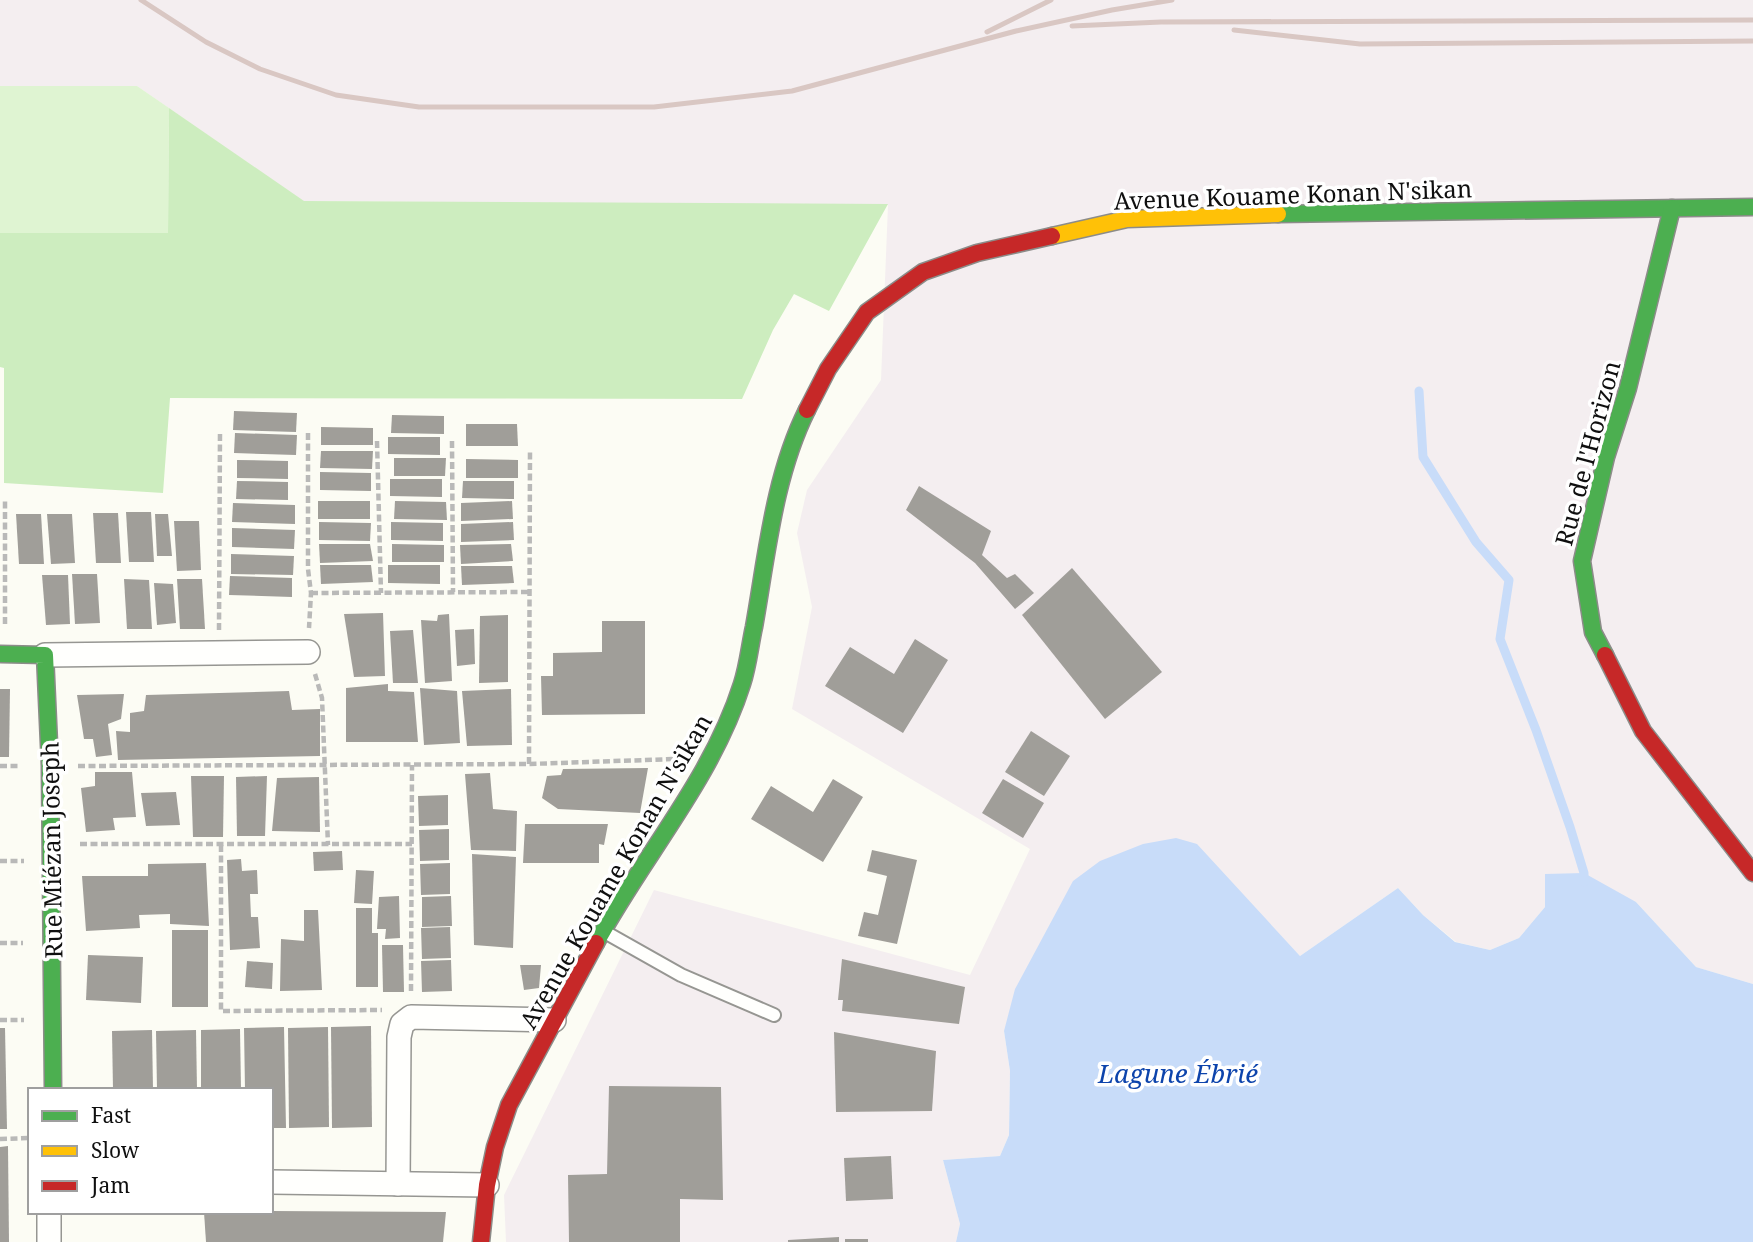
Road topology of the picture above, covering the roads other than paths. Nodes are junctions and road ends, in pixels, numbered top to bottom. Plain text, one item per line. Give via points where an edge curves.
1 (1753, 207) edge
2 (1672, 208) junction
3 (308, 652) road end
4 (2, 654) edge
5 (45, 655) junction
6 (1753, 873) edge
7 (603, 931) junction
8 (774, 1015) dead end
9 (554, 1020) junction
10 (53, 1088) edge
11 (273, 1182) edge
12 (398, 1184) junction
13 (487, 1185) junction
14 (49, 1214) edge
15 (49, 1242) edge
16 (481, 1242) edge

1 - 2 street, Avenue Kouame Konan N'sikan
2 - 6 street, Rue de l'Horizon via 1582,561 1593,632 1643,732
2 - 7 street, Avenue Kouame Konan N'sikan via 1127,219 978,253 923,272 867,312 828,369 795,435 782,479 743,681 712,758
3 - 5 street
4 - 5 street
5 - 10 street, Rue Miézan Joseph
7 - 8 lane via 681,975
7 - 9 street, Avenue Kouame Konan N'sikan
9 - 12 street via 407,1021 399,1037
9 - 13 street, Avenue Kouame Konan N'sikan via 509,1105
11 - 12 street
12 - 13 street
13 - 16 street, Avenue Kouame Konan N'sikan
14 - 15 street

